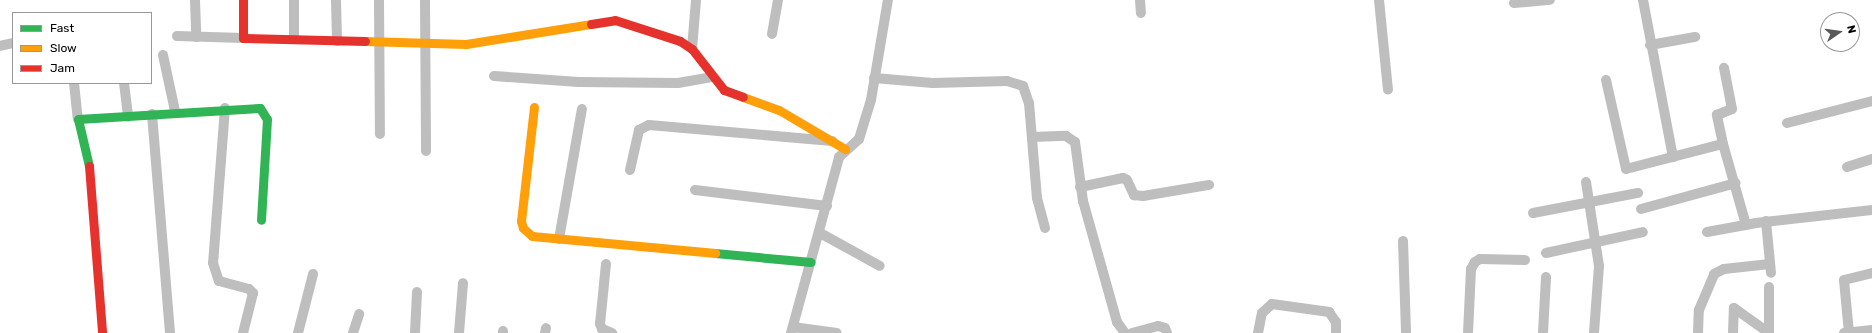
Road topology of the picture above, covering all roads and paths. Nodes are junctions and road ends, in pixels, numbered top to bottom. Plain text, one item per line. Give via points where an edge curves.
1 (195, 0) edge
2 (243, 0) edge
3 (294, 0) edge
4 (336, 0) edge
5 (379, 0) edge
6 (425, 0) edge
7 (696, 0) edge
8 (778, 0) edge
9 (888, 0) edge
10 (1140, 0) edge
11 (1379, 0) edge
12 (1550, 0) edge
13 (1642, 0) edge
14 (1514, 3) dead end
15 (1141, 13) dead end
16 (772, 34) dead end
17 (177, 36) dead end
18 (196, 37) junction
19 (1695, 37) dead end
20 (243, 38) junction
21 (294, 39) junction
22 (337, 41) junction
23 (379, 42) junction
24 (424, 42) junction
25 (12, 43) edge
26 (1650, 45) junction
27 (0, 46) edge
28 (692, 49) junction
29 (163, 55) dead end
30 (1724, 68) dead end
31 (494, 76) dead end
32 (711, 77) junction
33 (874, 78) junction
34 (1606, 80) dead end
35 (74, 84) edge
36 (124, 84) edge
37 (1388, 90) dead end
38 (1872, 101) edge
39 (534, 107) dead end
40 (225, 108) junction
41 (582, 109) dead end
42 (174, 111) junction
43 (152, 114) junction
44 (128, 117) junction
45 (78, 119) junction
46 (1787, 123) dead end
47 (380, 134) dead end
48 (1032, 137) junction
49 (833, 141) junction
50 (1723, 144) junction
51 (845, 149) junction
52 (426, 151) dead end
53 (1673, 157) junction
54 (1872, 159) edge
55 (1847, 167) dead end
56 (630, 170) dead end
57 (1586, 182) dead end
58 (1736, 183) junction
59 (1209, 185) dead end
60 (1080, 187) junction
61 (695, 190) dead end
62 (1638, 193) dead end
63 (1589, 202) junction
64 (827, 206) junction
65 (1641, 209) dead end
66 (1872, 210) edge
67 (1534, 213) dead end
68 (261, 220) dead end
69 (1766, 221) junction
70 (1746, 224) junction
71 (1045, 228) dead end
72 (1642, 232) dead end
73 (1707, 232) dead end
74 (820, 233) junction
75 (559, 238) junction
76 (1403, 241) dead end
77 (1596, 242) junction
78 (1546, 253) dead end
79 (1525, 260) dead end
80 (812, 262) junction
81 (606, 264) dead end
82 (880, 266) dead end
83 (1872, 273) edge
84 (313, 274) dead end
85 (1546, 277) dead end
86 (463, 282) dead end
87 (1769, 287) dead end
88 (417, 292) dead end
89 (359, 314) dead end
90 (792, 330) edge
91 (1872, 330) edge
92 (604, 332) edge
93 (1849, 332) edge
94 (102, 333) edge
95 (170, 333) edge
96 (243, 333) edge
97 (298, 333) edge
98 (353, 333) edge
99 (415, 333) edge
100 (459, 333) edge
101 (837, 333) edge
102 (1125, 333) edge
103 (1132, 333) edge
104 (1167, 333) edge
105 (1258, 333) edge
106 (1336, 333) edge
107 (1406, 333) edge
108 (1468, 333) edge
109 (1543, 333) edge
110 (1594, 333) edge
111 (1698, 333) edge
112 (1733, 333) edge
113 (1769, 333) edge
114 (1844, 333) edge

1 - 18 street
2 - 20 street
3 - 21 street
4 - 22 street
5 - 23 street
6 - 24 street
7 - 28 street
8 - 16 street
9 - 33 street
10 - 15 street
11 - 37 street
12 - 14 street
13 - 26 street
17 - 18 street
18 - 20 street
19 - 26 street
20 - 21 street
21 - 22 street
22 - 23 street
23 - 24 street
23 - 47 street
24 - 28 street via 466,44 615,20 680,41
24 - 52 street
25 - 27 street
26 - 53 street
28 - 32 street
29 - 42 street
30 - 50 street via 1732,109 1717,116
31 - 32 street via 579,82 678,83
32 - 49 street via 736,96 779,110
33 - 48 street via 933,82 1016,82 1023,86 1029,103
33 - 51 street via 871,100 859,139
34 - 53 street via 1626,169
35 - 45 street
36 - 44 street
38 - 46 street
39 - 75 street via 521,221 523,228 532,236
40 - 42 street
40 - 68 street via 260,108 266,114
40 - 96 street via 213,263 219,281 249,289 253,293
41 - 75 street
42 - 43 street
43 - 44 street
43 - 95 street
44 - 45 street
45 - 94 street via 91,177
48 - 60 street via 1066,136 1075,142
48 - 71 street via 1038,198
49 - 51 street
49 - 56 street via 649,125 639,130
50 - 53 street
50 - 58 street
51 - 64 street via 839,157
54 - 55 street
57 - 63 street
58 - 65 street
58 - 70 street
59 - 60 street via 1142,196 1134,195 1127,180 1123,178
60 - 102 street via 1117,322
61 - 64 street
62 - 63 street
63 - 67 street
63 - 77 street
64 - 74 street
66 - 69 street
69 - 70 street
69 - 111 street via 1770,268 1724,269 1714,274 1699,310
70 - 73 street
72 - 77 street
74 - 80 street
74 - 82 street
75 - 80 street
76 - 107 street
77 - 78 street
77 - 110 street via 1599,281
79 - 108 street via 1480,259 1475,262 1471,269
80 - 90 street
81 - 92 street
83 - 93 street via 1844,280
84 - 97 street
85 - 109 street
86 - 100 street
87 - 113 street
88 - 99 street
89 - 98 street
90 - 101 street
91 - 93 street
93 - 114 street
103 - 104 street via 1158,326 1165,328
105 - 106 street via 1262,313 1272,304 1329,312 1336,322
112 - 113 street via 1734,308

